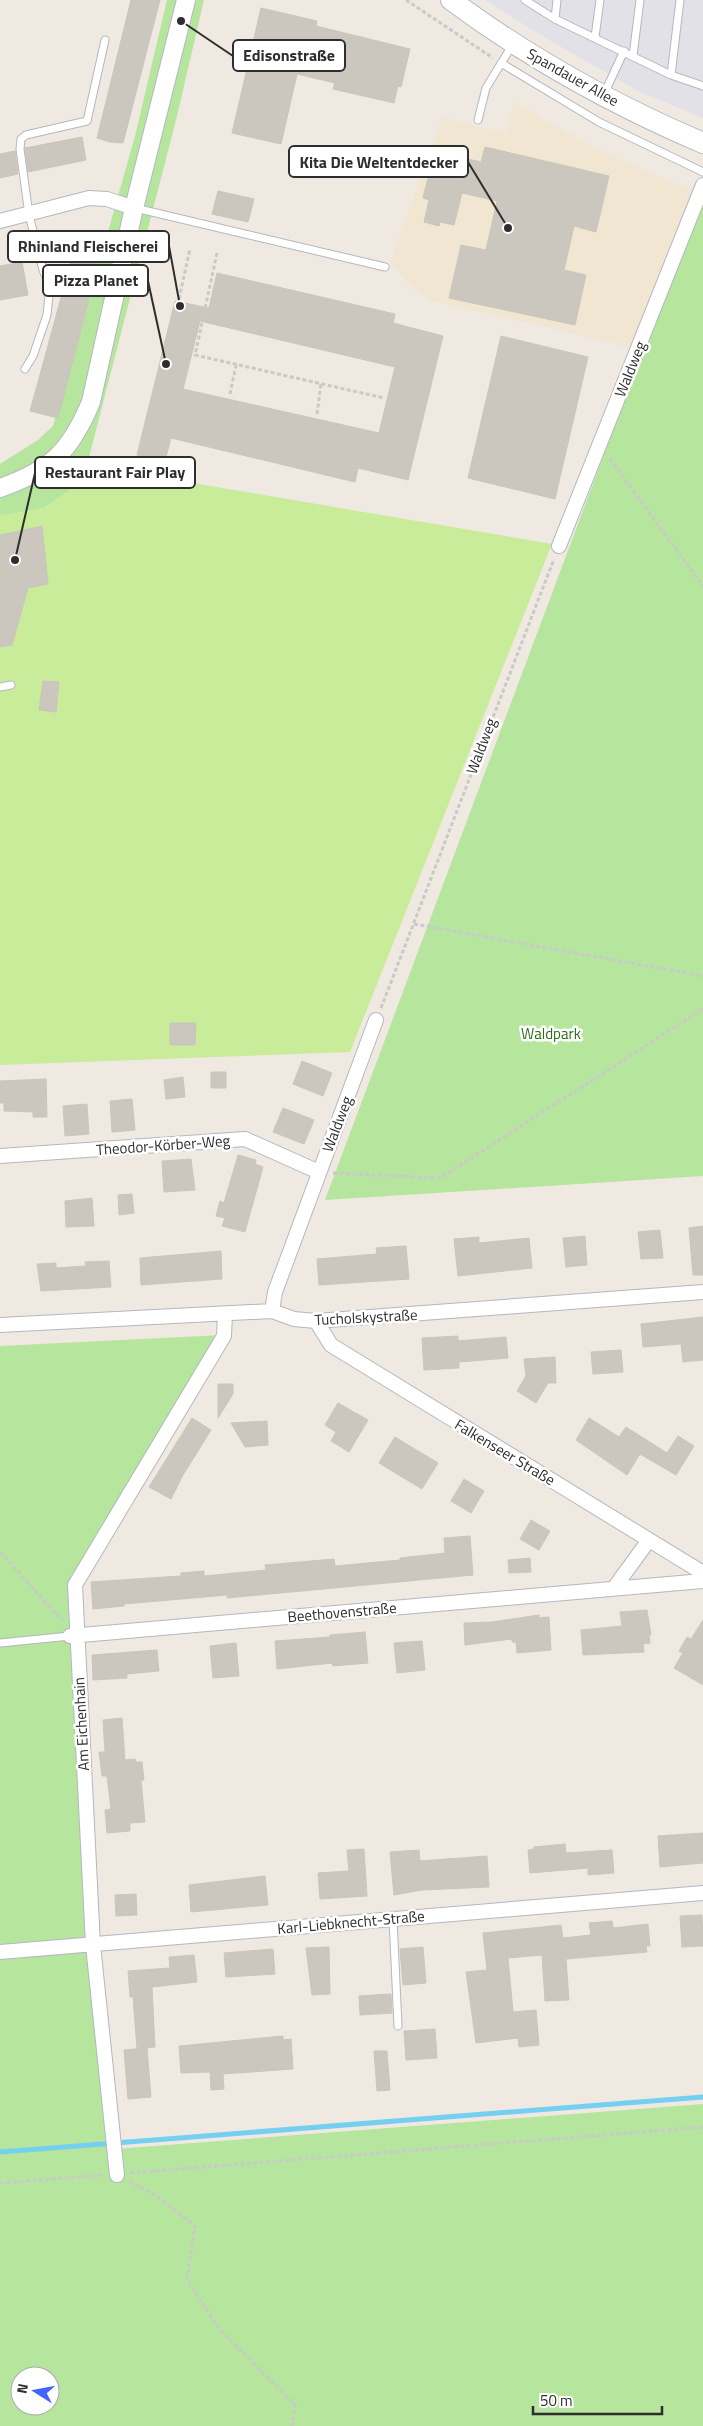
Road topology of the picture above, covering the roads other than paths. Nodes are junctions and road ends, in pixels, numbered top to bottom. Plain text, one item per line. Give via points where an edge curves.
1 (186, 0) edge
2 (451, 0) edge
3 (525, 0) edge
4 (557, 0) edge
5 (600, 0) edge
6 (640, 0) edge
7 (680, 0) edge
8 (555, 19) junction
9 (595, 38) junction
10 (105, 40) dead end
11 (513, 43) junction
12 (624, 52) junction
13 (634, 56) junction
14 (501, 63) junction
15 (671, 75) junction
16 (703, 86) edge
17 (604, 96) junction
18 (478, 120) dead end
19 (703, 143) edge
20 (703, 172) edge
21 (703, 185) edge
22 (134, 208) junction
23 (29, 215) junction
24 (0, 221) edge
25 (385, 267) dead end
26 (25, 369) dead end
27 (0, 488) edge
28 (560, 546) road end
29 (11, 685) dead end
30 (0, 687) edge
31 (376, 1020) road end
32 (0, 1156) edge
33 (319, 1172) junction
34 (703, 1292) edge
35 (272, 1311) junction
36 (225, 1314) junction
37 (316, 1322) junction
38 (0, 1325) edge
39 (649, 1540) junction
40 (703, 1574) edge
41 (703, 1580) edge
42 (614, 1588) junction
43 (73, 1636) junction
44 (0, 1643) edge
45 (703, 1893) edge
46 (393, 1919) junction
47 (93, 1945) junction
48 (0, 1952) edge
49 (398, 2026) dead end
50 (117, 2174) road end

1 - 22 street
2 - 11 main road, Spandauer Allee
3 - 8 lane
4 - 8 lane
5 - 9 lane
6 - 13 lane
7 - 15 lane
8 - 9 lane
9 - 12 lane
10 - 23 lane via 87,121 26,135 21,140
11 - 14 lane
11 - 17 main road, Spandauer Allee
12 - 13 lane
12 - 17 lane
13 - 15 lane
14 - 18 lane via 486,88
14 - 20 lane, Spandauer Allee via 599,122
15 - 16 lane
17 - 19 main road, Spandauer Allee
21 - 28 street, Waldweg
22 - 23 street via 107,199 89,198
22 - 25 lane
22 - 27 street via 91,402 81,426 53,461 29,477
23 - 24 street
23 - 26 lane via 50,286 47,315 33,356
29 - 30 lane
31 - 33 street, Waldweg
32 - 33 street, Theodor-Körber-Weg via 245,1139
33 - 35 street, Waldweg via 275,1292
34 - 37 street, Tucholskystraße
35 - 36 street, Tucholskystraße
35 - 37 street, Tucholskystraße
36 - 38 street, Tucholskystraße
36 - 43 street, Am Eichenhain via 224,1336 75,1586
37 - 39 street, Falkenseer Straße via 331,1345
39 - 40 street, Falkenseer Straße
39 - 42 street
41 - 42 street, Beethovenstraße
42 - 43 street, Beethovenstraße
43 - 44 lane
43 - 47 street, Am Eichenhain
45 - 46 street, Karl-Liebknecht-Straße
46 - 47 street, Karl-Liebknecht-Straße
46 - 49 lane
47 - 48 street, Karl-Liebknecht-Straße
47 - 50 street, Am Eichenhain

